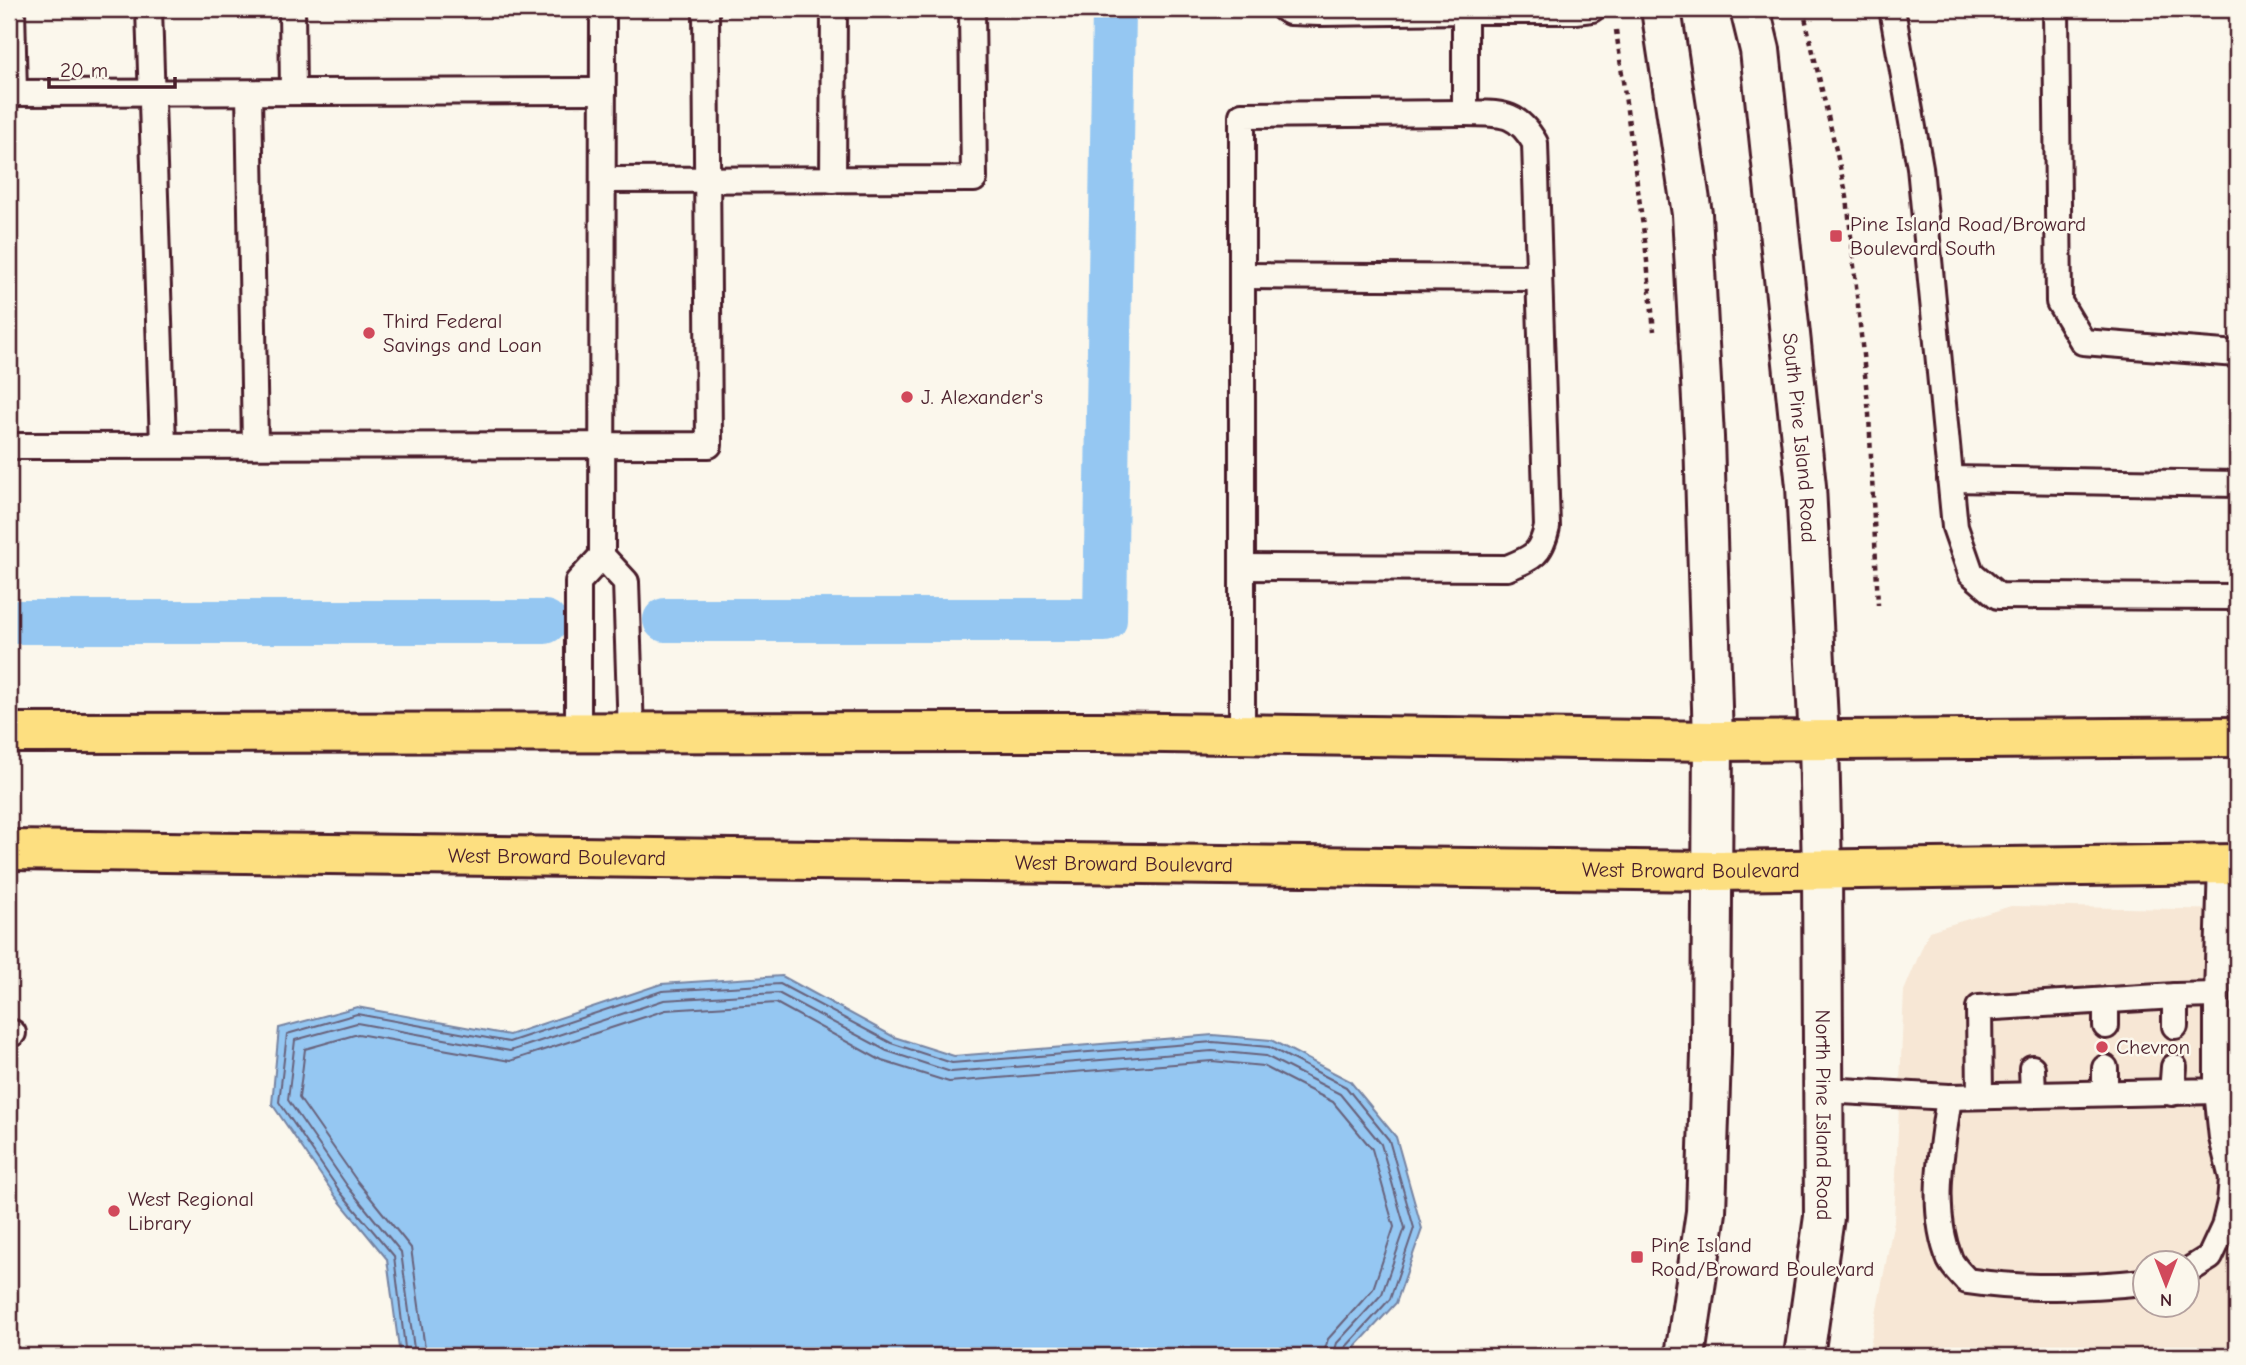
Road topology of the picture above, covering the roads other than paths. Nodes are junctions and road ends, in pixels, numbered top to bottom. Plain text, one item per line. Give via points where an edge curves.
1 (12, 9) edge
2 (149, 9) edge
3 (292, 9) edge
4 (603, 9) edge
5 (706, 9) edge
6 (834, 9) edge
7 (972, 9) edge
8 (1284, 9) edge
9 (1592, 9) edge
10 (1661, 9) edge
11 (1750, 9) edge
12 (1892, 9) edge
13 (2056, 9) edge
14 (1465, 10) edge
15 (603, 90) junction
16 (293, 92) junction
17 (12, 93) edge
18 (150, 93) junction
19 (249, 93) junction
20 (1465, 113) junction
21 (603, 180) junction
22 (708, 180) junction
23 (833, 180) junction
24 (1242, 276) junction
25 (1539, 278) junction
26 (2237, 354) edge
27 (163, 445) junction
28 (255, 445) junction
29 (603, 445) junction
30 (9, 446) edge
31 (1950, 479) junction
32 (2237, 484) edge
33 (602, 556) junction
34 (1242, 567) junction
35 (2237, 597) edge
36 (9, 733) edge
37 (578, 733) junction
38 (631, 733) junction
39 (1242, 734) junction
40 (2237, 737) edge
41 (1713, 741) junction
42 (1819, 741) junction
43 (9, 850) edge
44 (2229, 864) edge
45 (1822, 871) junction
46 (1713, 872) junction
47 (2217, 995) junction
48 (2175, 996) junction
49 (2106, 1001) junction
50 (2106, 1026) dead end
51 (2175, 1026) dead end
52 (2174, 1067) dead end
53 (2032, 1068) dead end
54 (2105, 1068) dead end
55 (1824, 1090) junction
56 (2217, 1091) junction
57 (2105, 1093) junction
58 (2172, 1093) junction
59 (2033, 1095) junction
60 (1980, 1096) junction
61 (1949, 1097) junction
62 (2200, 1263) edge
63 (2130, 1283) edge
64 (1685, 1356) edge
65 (1804, 1356) edge

1 - 17 lane
2 - 18 lane
3 - 16 lane
4 - 15 lane
5 - 22 lane
6 - 23 lane
7 - 23 lane via 974,179
8 - 14 lane via 1320,13
9 - 14 lane
10 - 41 main road via 1692,214
11 - 42 main road, South Pine Island Road via 1760,50 1805,473
12 - 31 lane via 1920,167
13 - 26 lane via 2059,302 2083,342
14 - 20 lane
15 - 16 lane
15 - 21 lane
16 - 19 lane
17 - 18 lane
18 - 19 lane
18 - 27 lane
19 - 28 lane
20 - 24 lane via 1242,115
20 - 25 lane via 1503,114 1525,126 1535,143
21 - 22 lane
21 - 29 lane
22 - 23 lane
22 - 29 lane via 709,445
24 - 25 lane
24 - 34 lane
25 - 34 lane via 1547,527 1544,543 1531,559 1507,568
27 - 28 lane
27 - 30 lane
28 - 29 lane
29 - 33 lane
31 - 32 lane
31 - 35 lane via 1955,527 1970,573 1997,596
33 - 37 lane via 578,582
33 - 38 lane via 626,582
34 - 39 lane
36 - 37 main road
37 - 38 main road
38 - 39 main road
39 - 41 main road
40 - 42 main road
41 - 42 main road
41 - 46 main road
42 - 45 main road, South Pine Island Road
43 - 46 main road, West Broward Boulevard
44 - 45 main road, West Broward Boulevard
44 - 47 lane
45 - 46 main road, West Broward Boulevard
45 - 55 main road, North Pine Island Road
46 - 64 main road via 1706,1212
47 - 48 lane
47 - 56 lane
48 - 49 lane
48 - 51 lane
49 - 50 lane
49 - 60 lane via 2030,1016 1979,1008
52 - 58 lane
53 - 59 lane
54 - 57 lane
55 - 61 lane
55 - 65 main road, North Pine Island Road via 1824,1217
56 - 58 lane
56 - 62 lane via 2232,1178 2230,1202 2210,1257
57 - 58 lane
57 - 59 lane
59 - 60 lane
60 - 61 lane
61 - 63 lane via 1938,1202 1951,1262 1967,1281 2006,1287

